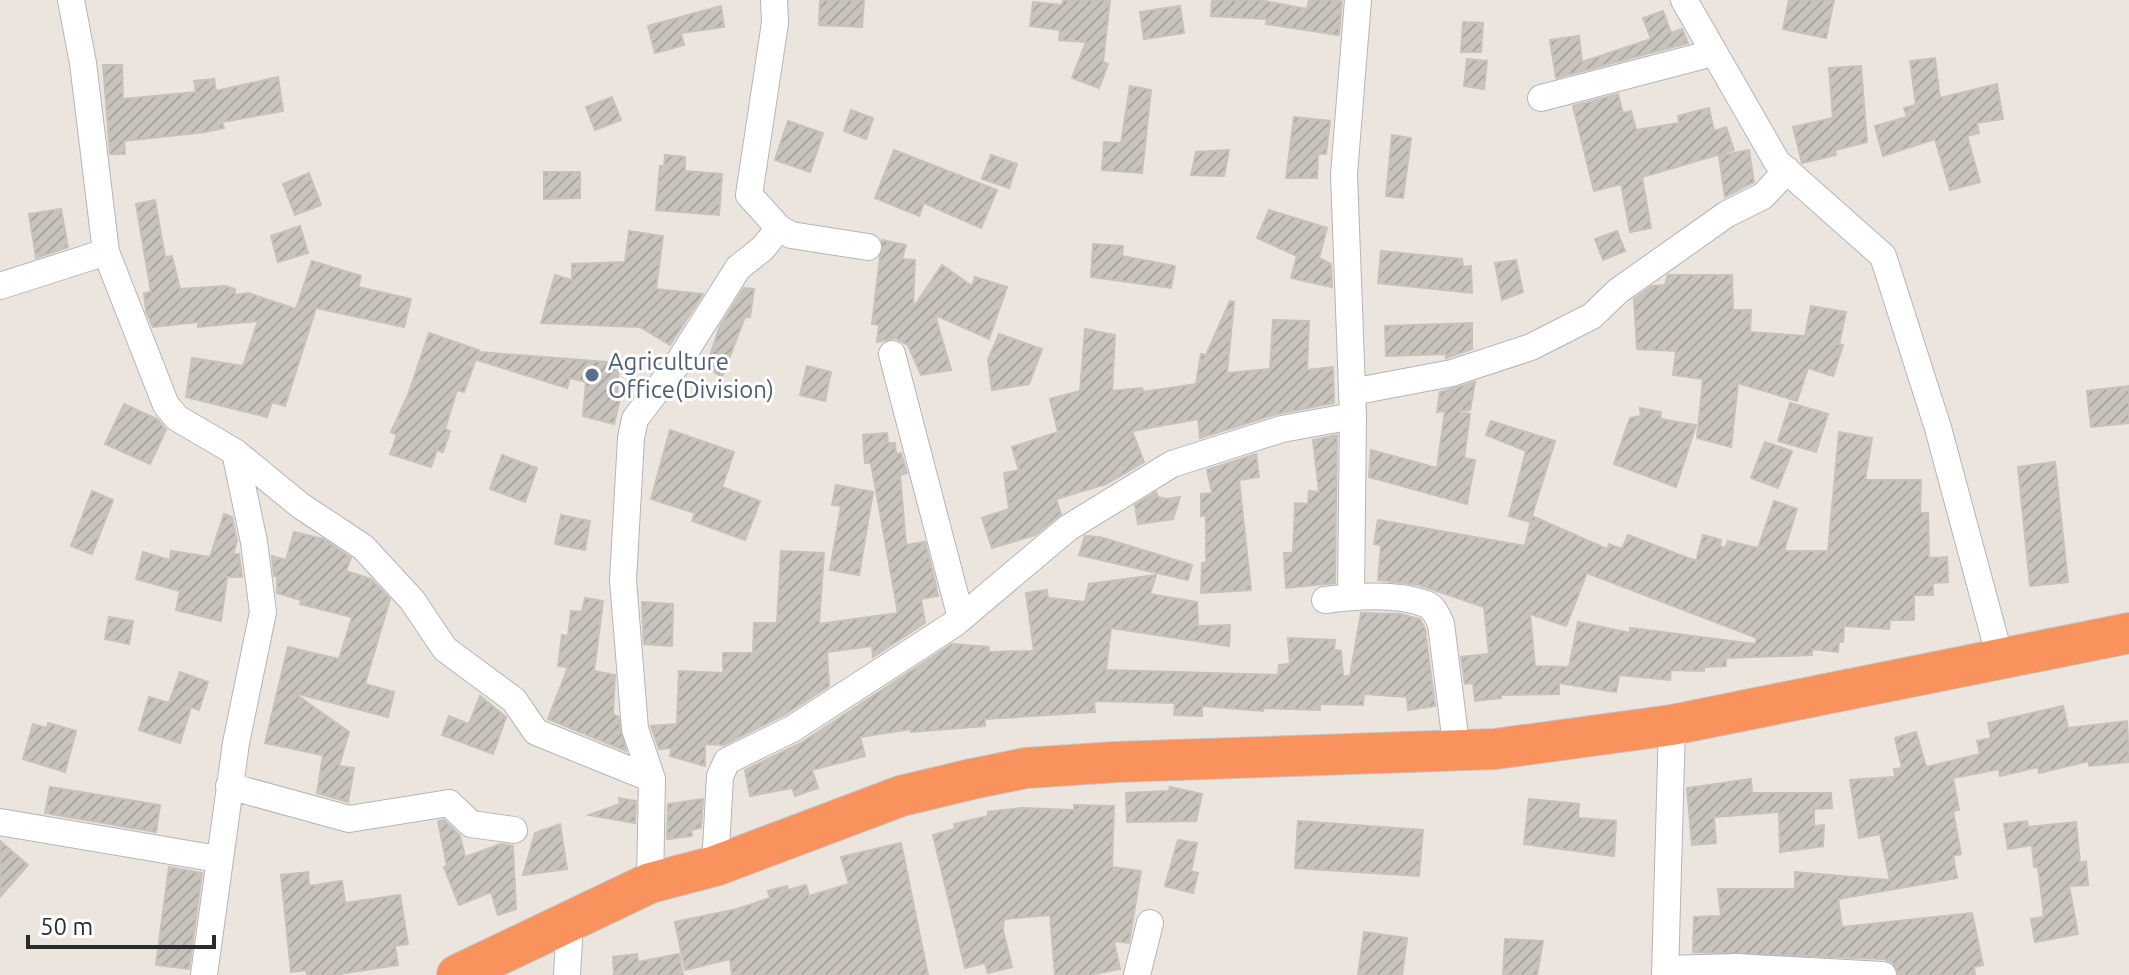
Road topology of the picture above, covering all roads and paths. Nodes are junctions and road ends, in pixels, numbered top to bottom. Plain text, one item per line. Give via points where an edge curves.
1 (71, 0) edge
2 (774, 0) edge
3 (1358, 0) edge
4 (1684, 0) edge
5 (1713, 53) junction
6 (1541, 98) dead end
7 (1787, 170) junction
8 (779, 228) junction
9 (868, 247) dead end
10 (106, 252) junction
11 (0, 286) edge
12 (892, 354) dead end
13 (1352, 404) junction
14 (235, 452) junction
15 (961, 618) junction
16 (2129, 633) edge
17 (2000, 658) junction
18 (1672, 725) junction
19 (1457, 752) junction
20 (652, 779) junction
21 (229, 786) junction
22 (0, 822) edge
23 (514, 830) dead end
24 (218, 859) junction
25 (715, 866) junction
26 (650, 883) junction
27 (1150, 923) dead end
28 (570, 924) junction
29 (1665, 972) edge
30 (204, 975) edge
31 (457, 975) edge
32 (567, 975) edge
33 (1137, 975) edge
34 (1883, 975) edge

1 - 10 street
2 - 8 street via 749,195
3 - 13 street via 1344,174
4 - 5 street
5 - 6 street
5 - 7 street via 1777,162
7 - 13 street via 1763,196 1727,214 1618,291 1592,316 1531,347
7 - 17 street via 1883,256 1938,428
8 - 9 street via 791,235
8 - 20 street via 738,268 635,419 623,580 635,729
10 - 11 street
10 - 14 street via 166,405 177,418
12 - 15 street
13 - 15 street via 1172,464 1068,528
13 - 19 street via 1338,599 1382,596 1427,604 1435,611
14 - 20 street via 301,506 363,547 412,600 445,649 514,700 536,732
14 - 21 street via 263,612
15 - 25 street via 792,729 727,761 720,776
16 - 17 highway
17 - 18 highway
18 - 19 highway
18 - 29 street
19 - 25 highway via 1026,768 901,796
20 - 26 street
21 - 23 street via 349,819 449,803 471,824
21 - 24 street
22 - 24 street
24 - 30 street
25 - 26 highway
26 - 28 highway
27 - 33 street
28 - 31 highway
28 - 32 street
29 - 34 street via 1736,967

